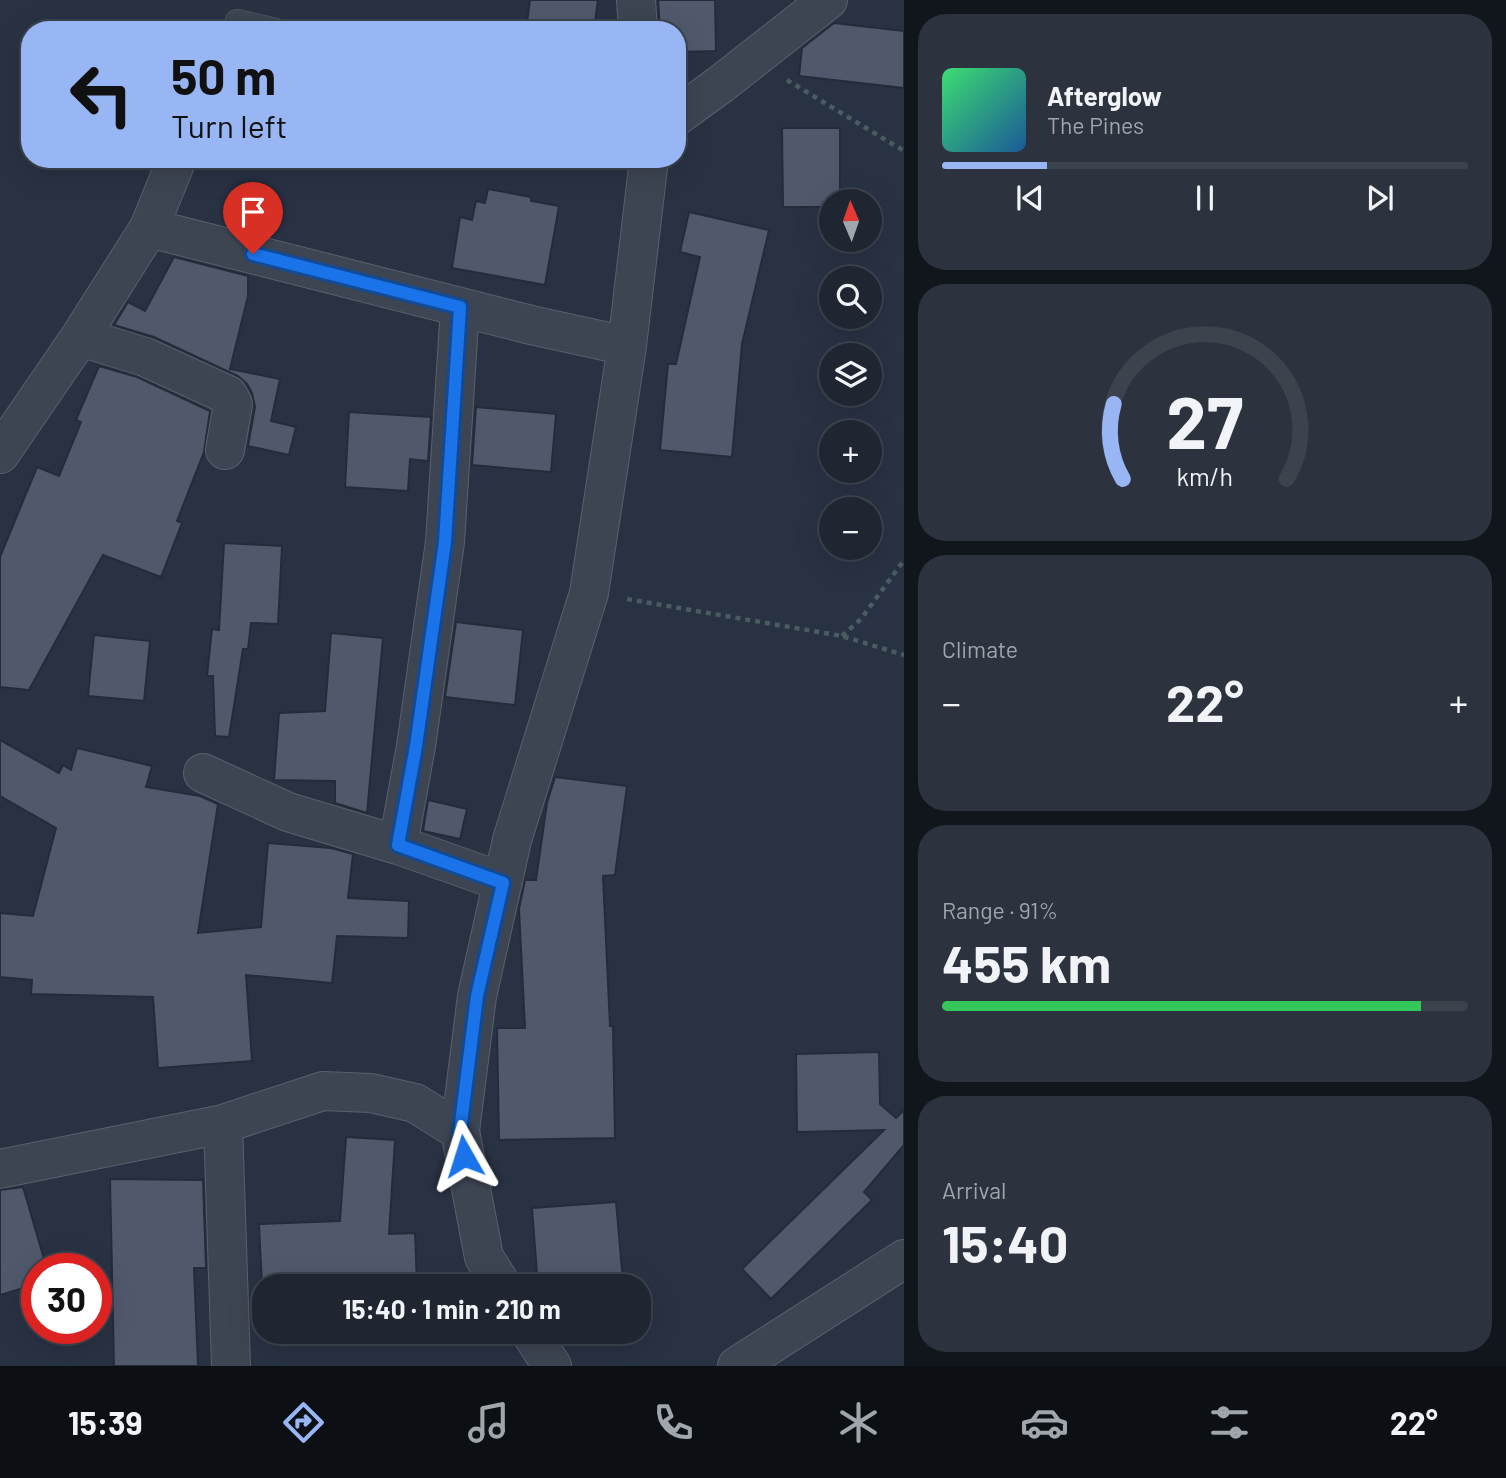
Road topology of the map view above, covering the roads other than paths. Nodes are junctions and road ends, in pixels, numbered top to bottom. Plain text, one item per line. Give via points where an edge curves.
1 (636, 0) edge
2 (828, 0) edge
3 (637, 21) edge
4 (686, 109) edge
5 (173, 168) edge
6 (648, 168) edge
7 (149, 228) junction
8 (460, 307) junction
9 (80, 337) junction
10 (627, 346) junction
11 (225, 450) dead end
12 (0, 454) edge
13 (203, 773) dead end
14 (398, 845) junction
15 (503, 883) junction
16 (223, 1124) junction
17 (460, 1131) junction
18 (0, 1169) edge
19 (904, 1259) edge
20 (495, 1274) edge
21 (538, 1344) edge
22 (231, 1366) edge
23 (552, 1366) edge
24 (737, 1366) edge

1 - 3 street
2 - 4 street
5 - 7 street
6 - 10 street
7 - 8 street
7 - 9 street
8 - 10 street
8 - 14 street via 445,542
9 - 11 street via 145,357 228,395 233,404
9 - 12 street
10 - 15 street via 589,593 512,840
13 - 14 street via 288,812
14 - 15 street
15 - 17 street via 477,996
16 - 17 street via 323,1091 371,1093 415,1103
16 - 18 street
16 - 22 street
17 - 20 street via 484,1257
19 - 24 street
21 - 23 street

